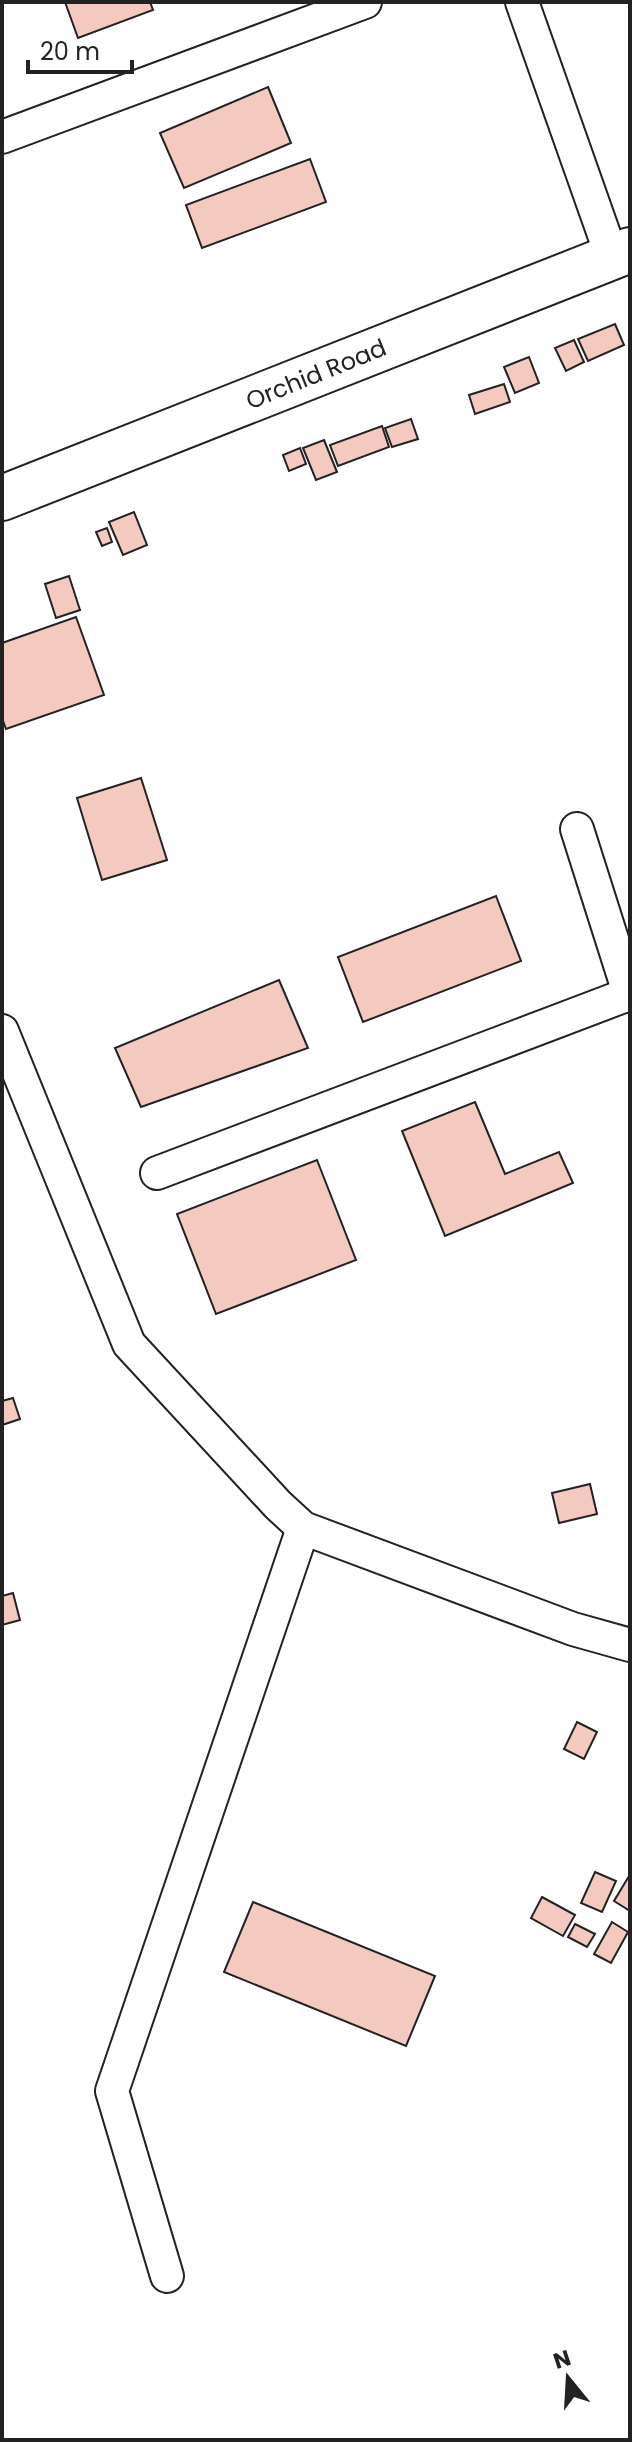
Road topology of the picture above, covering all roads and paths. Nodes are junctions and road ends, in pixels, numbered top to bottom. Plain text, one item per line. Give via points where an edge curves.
1 (365, 2) edge
2 (522, 2) edge
3 (2, 137) edge
4 (621, 253) edge
5 (2, 498) edge
6 (577, 829) dead end
7 (630, 995) edge
8 (2, 1031) edge
9 (157, 1173) dead end
10 (303, 1528) junction
11 (630, 1645) edge
12 (167, 2276) dead end

1 - 3 street
2 - 4 street
4 - 5 main road, Orchid Road
6 - 7 street
7 - 9 street
8 - 10 street via 129,1344
10 - 11 street via 573,1629
10 - 12 street via 112,2091

